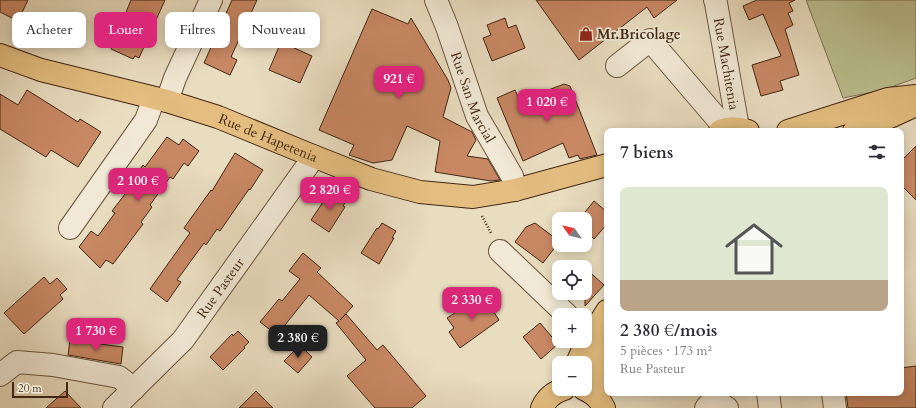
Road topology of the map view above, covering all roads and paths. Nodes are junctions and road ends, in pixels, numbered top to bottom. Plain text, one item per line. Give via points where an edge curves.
1 (211, 0) edge
2 (436, 0) edge
3 (715, 0) edge
4 (0, 55) edge
5 (617, 66) dead end
6 (916, 96) edge
7 (160, 100) junction
8 (916, 105) edge
9 (731, 128) edge
10 (733, 128) edge
11 (797, 128) edge
12 (862, 128) edge
13 (313, 156) junction
14 (604, 166) edge
15 (515, 190) junction
16 (480, 196) junction
17 (70, 228) dead end
18 (500, 251) joint
19 (560, 308) edge
20 (604, 317) edge
21 (594, 339) edge
22 (580, 356) edge
23 (0, 375) edge
24 (134, 389) junction
25 (552, 395) edge
26 (735, 396) edge
27 (768, 396) edge
28 (833, 396) edge
29 (593, 397) edge
30 (114, 408) edge
31 (542, 408) edge
32 (740, 408) edge
33 (770, 408) edge
34 (834, 408) edge

1 - 7 street via 175,78
2 - 15 street, Rue San Marcial via 477,116 512,176
3 - 10 street, Rue Machitenia
4 - 7 main road, Rue de Hapetenia via 41,70
5 - 9 street via 650,40
6 - 11 main road via 888,99
7 - 13 main road, Rue de Hapetenia via 218,117
7 - 17 street
8 - 12 main road
13 - 16 main road, Rue de Hapetenia via 371,179 420,192
13 - 24 street, Rue Pasteur via 183,340
14 - 15 main road, Rue de Hapetenia
15 - 16 main road, Rue de Hapetenia
16 - 18 path via 481,213
18 - 19 street
20 - 21 main road
21 - 22 main road
21 - 29 main road via 598,364
23 - 24 street via 17,362 53,365 119,376
24 - 30 street, Rue Pasteur
25 - 31 main road
26 - 32 street
27 - 33 street
28 - 34 street

